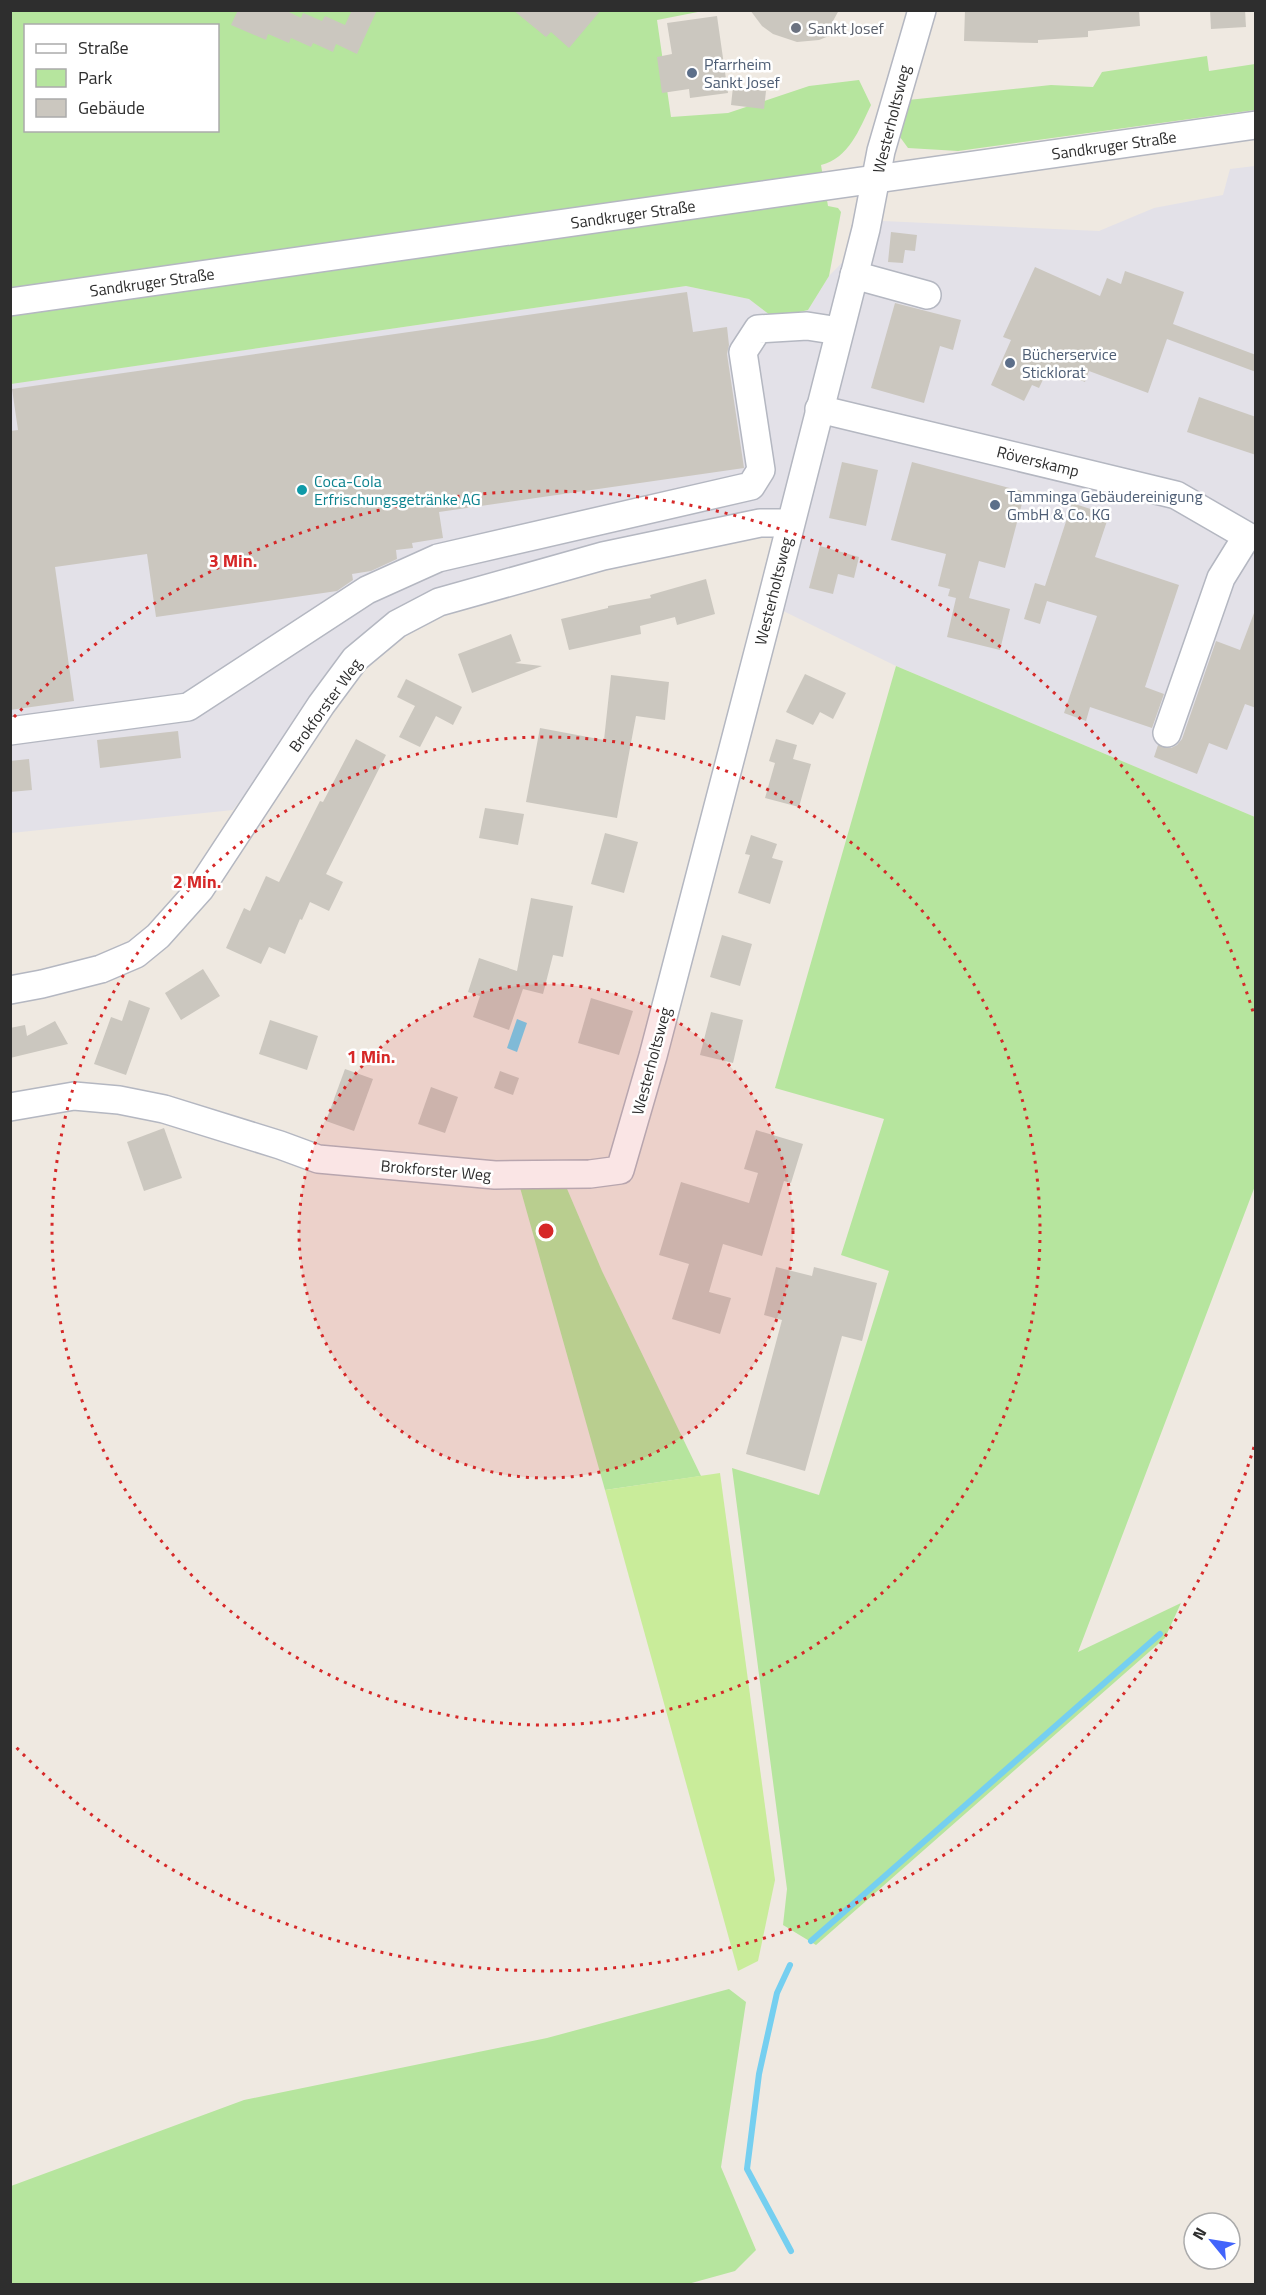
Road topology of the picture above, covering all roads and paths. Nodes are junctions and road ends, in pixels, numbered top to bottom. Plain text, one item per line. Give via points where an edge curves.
1 (922, 10) edge
2 (1256, 125) edge
3 (876, 179) junction
4 (854, 275) junction
5 (927, 295) dead end
6 (10, 302) edge
7 (838, 331) junction
8 (819, 409) junction
9 (790, 523) junction
10 (10, 731) edge
11 (1167, 733) dead end
12 (10, 990) edge
13 (10, 1107) edge
14 (620, 1170) joint

1 - 3 street, Westerholtsweg
2 - 3 street, Sandkruger Straße
3 - 4 street, Westerholtsweg
3 - 6 street, Sandkruger Straße
4 - 5 street
4 - 7 street, Westerholtsweg
7 - 8 street, Westerholtsweg
7 - 10 street via 807,326 758,329 743,352 761,470 751,486 438,558 367,590 188,707
8 - 9 street, Westerholtsweg
8 - 11 street, Röverskamp via 1176,495 1247,536 1221,578
9 - 12 street, Brokforster Weg via 759,523 603,556 439,603 396,624 355,659 200,889 158,936 136,954 101,969
9 - 14 street, Westerholtsweg
13 - 14 street, Brokforster Weg via 74,1096 119,1100 192,1117 318,1159 495,1175

